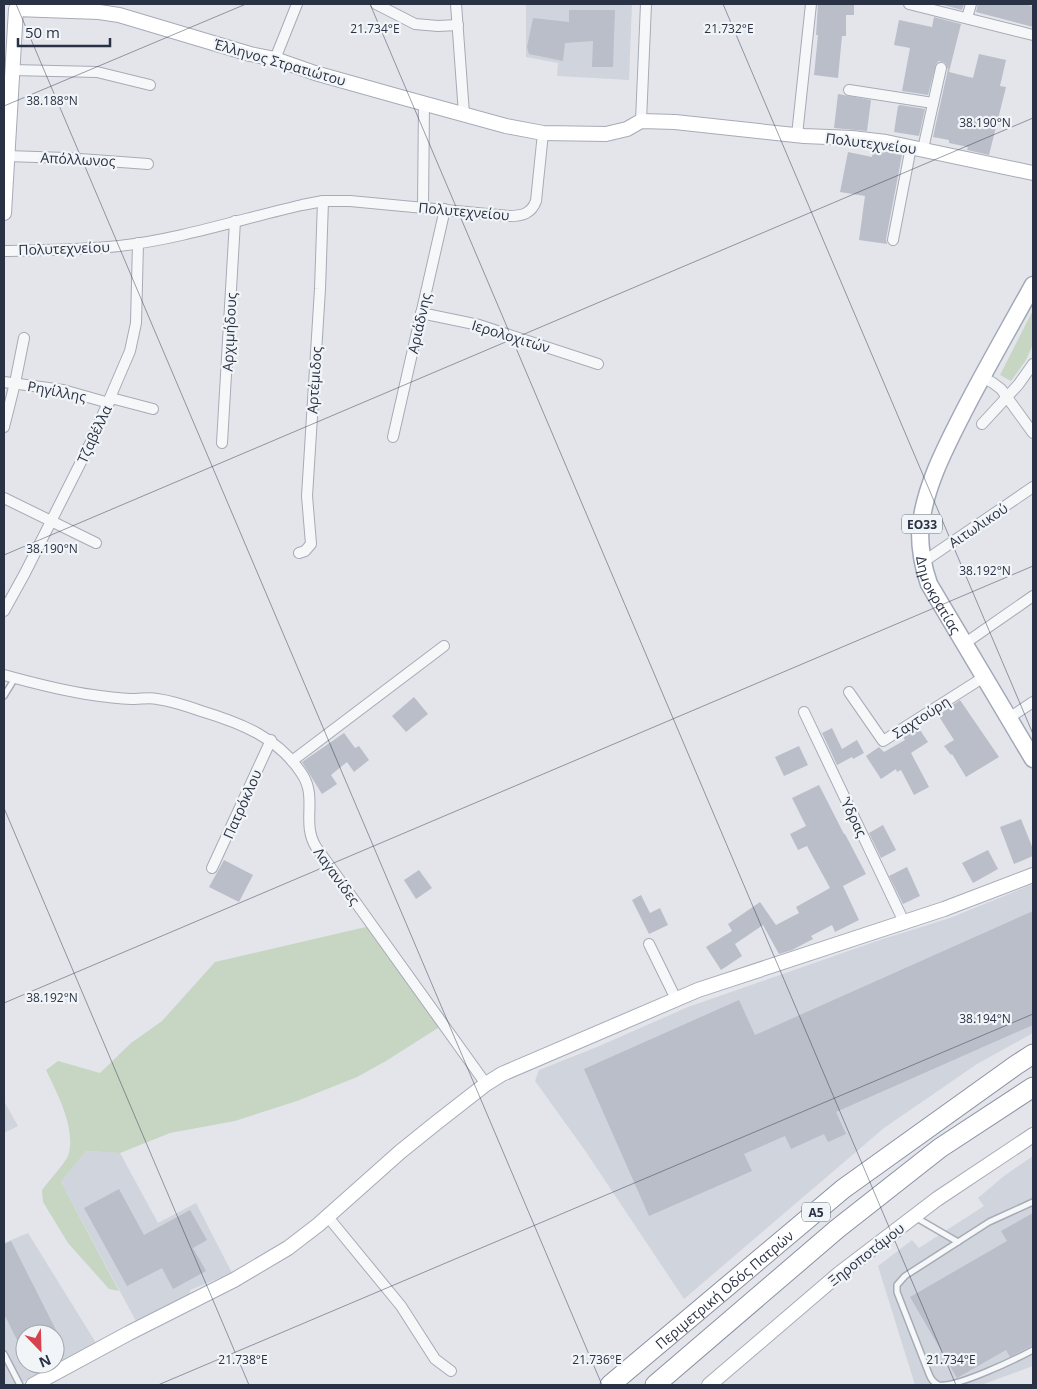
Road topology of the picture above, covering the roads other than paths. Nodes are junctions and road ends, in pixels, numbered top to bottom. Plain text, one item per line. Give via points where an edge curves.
1 (297, 4) edge
2 (376, 4) edge
3 (456, 4) edge
4 (646, 4) edge
5 (812, 4) edge
6 (909, 4) edge
7 (971, 4) edge
8 (16, 6) edge
9 (967, 18) junction
10 (458, 25) junction
11 (1033, 35) edge
12 (275, 59) junction
13 (941, 68) dead end
14 (12, 70) junction
15 (150, 85) dead end
16 (849, 90) dead end
17 (424, 103) junction
18 (933, 103) junction
19 (464, 114) junction
20 (641, 121) junction
21 (543, 133) junction
22 (797, 135) junction
23 (917, 148) junction
24 (7, 156) junction
25 (148, 164) dead end
26 (1033, 174) edge
27 (323, 201) junction
28 (423, 207) junction
29 (445, 209) junction
30 (4, 213) edge
31 (235, 221) junction
32 (893, 240) dead end
33 (138, 243) junction
34 (4, 251) edge
35 (1033, 284) edge
36 (421, 313) junction
37 (24, 338) dead end
38 (598, 364) dead end
39 (1033, 364) edge
40 (982, 377) junction
41 (4, 382) edge
42 (15, 383) junction
43 (1007, 398) junction
44 (110, 401) junction
45 (153, 409) dead end
46 (982, 424) dead end
47 (4, 427) edge
48 (1033, 433) edge
49 (393, 437) dead end
50 (222, 443) dead end
51 (1033, 487) edge
52 (4, 498) edge
53 (52, 521) junction
54 (96, 543) dead end
55 (299, 553) dead end
56 (923, 562) junction
57 (1033, 596) edge
58 (4, 611) edge
59 (964, 644) junction
60 (444, 646) dead end
61 (4, 675) edge
62 (984, 677) junction
63 (15, 678) junction
64 (849, 692) dead end
65 (4, 696) edge
66 (1033, 702) edge
67 (804, 712) dead end
68 (1009, 718) junction
69 (270, 740) junction
70 (1033, 759) edge
71 (292, 762) junction
72 (212, 868) dead end
73 (1033, 875) edge
74 (904, 922) junction
75 (649, 944) dead end
76 (676, 999) junction
77 (1033, 1054) edge
78 (486, 1084) junction
79 (1033, 1087) edge
80 (1033, 1135) edge
81 (1033, 1202) edge
82 (914, 1216) junction
83 (328, 1217) junction
84 (958, 1242) junction
85 (1033, 1350) edge
86 (4, 1354) edge
87 (451, 1371) dead end
88 (20, 1385) edge
89 (32, 1385) edge
90 (610, 1385) edge
91 (655, 1385) edge
92 (709, 1385) edge

1 - 12 street
2 - 10 street via 416,24
3 - 10 street
4 - 20 street
5 - 22 street
6 - 9 street
7 - 9 street
8 - 12 street, Έλληνος Στρατιώτου via 112,14
8 - 14 street
9 - 11 street
10 - 19 street
12 - 17 street, Έλληνος Στρατιώτου
13 - 18 street
14 - 15 street via 96,72
14 - 24 street
16 - 18 street
17 - 19 street, Έλληνος Στρατιώτου
17 - 28 street
18 - 23 street
19 - 21 street, Έλληνος Στρατιώτου
20 - 21 street, Πολυτεχνείου via 627,129 606,134
20 - 22 street, Πολυτεχνείου
21 - 29 street, Πολυτεχνείου via 537,197 531,211 509,216
22 - 23 street, Πολυτεχνείου via 852,138
23 - 26 street, Πολυτεχνείου
23 - 32 street
24 - 25 street, Απόλλωνος
24 - 30 street
27 - 28 street, Πολυτεχνείου via 350,200
27 - 31 street, Πολυτεχνείου
27 - 55 street, Αρτέμιδος via 306,496 311,544
28 - 29 street, Πολυτεχνείου
29 - 36 street, Αριάδνης
31 - 33 street, Πολυτεχνείου
31 - 50 street, Αρχιμήδους
33 - 34 street, Πολυτεχνείου via 103,248
33 - 44 street, Τζαβέλλα via 134,337
35 - 40 main road, Δημοκρατίας / ΕΟ33
36 - 38 street, Ιερολοχιτών via 479,325
36 - 49 street, Αριάδνης
37 - 42 street
39 - 43 street
40 - 43 street via 995,384
40 - 56 main road, Δημοκρατίας / ΕΟ33 via 953,433 931,486 920,531
41 - 42 street, Ρηγίλλης
42 - 44 street, Ρηγίλλης
42 - 47 street
43 - 46 street
43 - 48 street
44 - 45 street, Ρηγίλλης
44 - 53 street, Τζαβέλλα
51 - 56 street, Αιτωλικού
52 - 53 street
53 - 54 street
53 - 58 street, Τζαβέλλα
56 - 59 main road, Δημοκρατίας / ΕΟ33 via 929,584
57 - 59 street
59 - 62 main road, Δημοκρατίας / ΕΟ33
60 - 71 street
61 - 63 street, Λαγανίδες
62 - 64 street, Σαχτούρη via 883,741
62 - 68 main road, Δημοκρατίας / ΕΟ33
63 - 65 lane
63 - 69 street, Λαγανίδες via 92,695 168,701 220,716
66 - 68 street
67 - 74 street, Ύδρας
68 - 70 main road, Δημοκρατίας / ΕΟ33
69 - 71 street, Λαγανίδες
69 - 72 street, Πατρόκλου
71 - 78 street, Λαγανίδες via 308,787 309,831 316,847
73 - 74 street
74 - 76 street
75 - 76 street
76 - 78 street
77 - 90 highway, Περιμετρική Οδός Πατρών / Α5 via 843,1189
78 - 83 street via 400,1152
79 - 91 highway, Περιμετρική Οδός Πατρών / Α5 via 940,1148 852,1217
80 - 82 street, Ξηροποτάμου
81 - 84 lane via 989,1222
82 - 84 lane
82 - 92 street, Ξηροποτάμου
83 - 87 street via 401,1306 435,1359
83 - 89 street via 288,1248 234,1280
84 - 85 lane via 897,1284 897,1292 932,1382 947,1384 965,1379
86 - 88 lane

